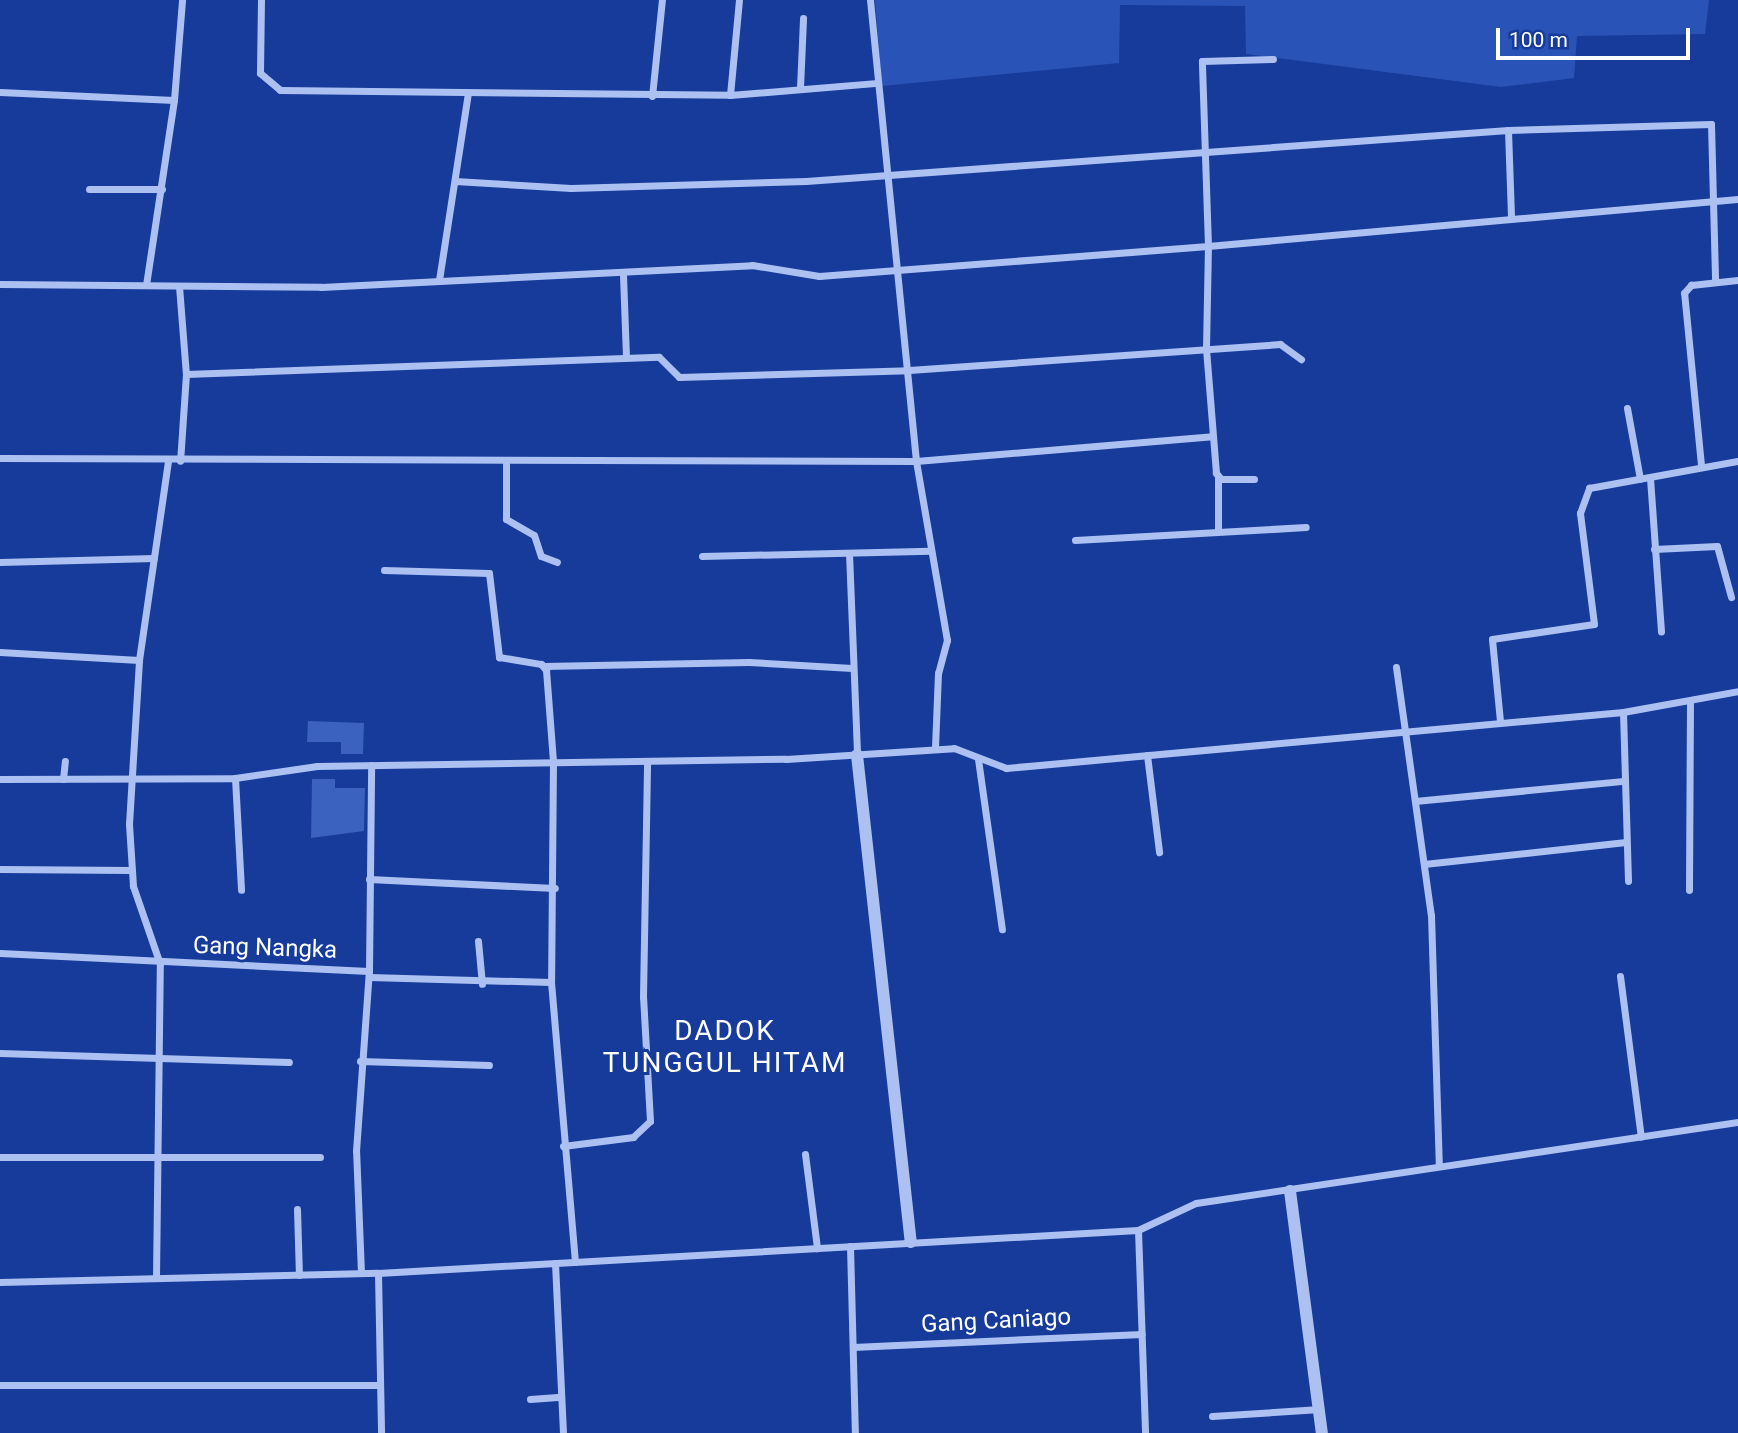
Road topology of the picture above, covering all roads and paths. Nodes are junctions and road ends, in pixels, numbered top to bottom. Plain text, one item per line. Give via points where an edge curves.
1 (182, 0) edge
2 (261, 0) edge
3 (662, 0) edge
4 (739, 0) edge
5 (870, 0) edge
6 (803, 18) dead end
7 (1273, 59) dead end
8 (876, 83) junction
9 (800, 88) junction
10 (0, 92) edge
11 (468, 93) junction
12 (730, 95) junction
13 (652, 96) junction
14 (174, 100) junction
15 (1508, 130) junction
16 (1201, 152) junction
17 (891, 175) junction
18 (455, 181) junction
19 (89, 189) dead end
20 (162, 189) junction
21 (1738, 199) edge
22 (1716, 203) junction
23 (1511, 218) junction
24 (1208, 246) junction
25 (899, 272) junction
26 (623, 275) junction
27 (439, 280) junction
28 (1738, 280) edge
29 (1715, 281) junction
30 (0, 284) edge
31 (146, 285) junction
32 (179, 286) junction
33 (1206, 349) junction
34 (626, 357) junction
35 (1301, 359) dead end
36 (909, 370) junction
37 (186, 374) junction
38 (1627, 408) dead end
39 (1212, 436) junction
40 (0, 458) edge
41 (168, 461) junction
42 (180, 461) junction
43 (916, 461) junction
44 (1738, 461) edge
45 (506, 464) junction
46 (1701, 466) junction
47 (1218, 476) junction
48 (1254, 478) dead end
49 (1650, 478) junction
50 (1640, 479) junction
51 (1306, 527) dead end
52 (1218, 528) junction
53 (1076, 540) dead end
54 (1654, 549) junction
55 (930, 551) junction
56 (849, 554) junction
57 (702, 556) dead end
58 (154, 558) junction
59 (0, 562) edge
60 (557, 562) dead end
61 (384, 570) dead end
62 (1731, 597) dead end
63 (1661, 632) dead end
64 (0, 652) edge
65 (139, 660) junction
66 (544, 666) junction
67 (1396, 667) dead end
68 (852, 668) junction
69 (1738, 691) edge
70 (1690, 702) junction
71 (1623, 712) junction
72 (1500, 721) junction
73 (1402, 734) junction
74 (935, 750) junction
75 (857, 755) junction
76 (1147, 755) junction
77 (978, 759) junction
78 (65, 761) dead end
79 (553, 762) junction
80 (648, 762) junction
81 (371, 765) junction
82 (234, 778) junction
83 (0, 779) edge
84 (63, 779) junction
85 (130, 780) junction
86 (1624, 781) junction
87 (1415, 801) junction
88 (1626, 842) junction
89 (1159, 852) dead end
90 (1424, 864) junction
91 (0, 869) edge
92 (131, 870) junction
93 (369, 879) junction
94 (1628, 881) dead end
95 (555, 888) junction
96 (240, 890) dead end
97 (1689, 890) dead end
98 (1002, 929) dead end
99 (478, 941) dead end
100 (0, 953) edge
101 (160, 964) junction
102 (369, 974) junction
103 (1620, 976) dead end
104 (551, 982) junction
105 (482, 984) junction
106 (0, 1053) edge
107 (158, 1056) junction
108 (360, 1061) junction
109 (289, 1062) dead end
110 (489, 1065) dead end
111 (1738, 1122) edge
112 (1641, 1137) junction
113 (563, 1146) junction
114 (805, 1154) dead end
115 (0, 1157) edge
116 (320, 1157) dead end
117 (155, 1159) junction
118 (1439, 1164) junction
119 (1290, 1191) junction
120 (297, 1209) dead end
121 (1138, 1230) junction
122 (911, 1242) junction
123 (850, 1246) junction
124 (817, 1248) junction
125 (575, 1262) junction
126 (555, 1264) junction
127 (361, 1273) junction
128 (378, 1273) junction
129 (299, 1275) junction
130 (156, 1278) junction
131 (0, 1282) edge
132 (1142, 1334) junction
133 (853, 1347) junction
134 (0, 1385) edge
135 (379, 1385) junction
136 (561, 1397) junction
137 (530, 1399) dead end
138 (1320, 1409) junction
139 (1212, 1416) dead end
140 (382, 1433) edge
141 (563, 1433) edge
142 (855, 1433) edge
143 (1145, 1433) edge
144 (1322, 1433) edge

1 - 14 street
2 - 11 street via 260,73 271,88
3 - 13 street
4 - 12 street
5 - 8 street
6 - 9 street
7 - 16 street via 1204,58
8 - 9 street
8 - 17 street
9 - 12 street
10 - 14 street
11 - 13 street
11 - 18 street
12 - 13 street
14 - 20 street
15 - 16 street
15 - 22 street via 1704,121 1713,128
15 - 23 street
16 - 17 street
16 - 24 street
17 - 18 street via 571,188
17 - 25 street
18 - 27 street
19 - 20 street
20 - 31 street
21 - 22 street
22 - 23 street
22 - 29 street
23 - 24 street
24 - 25 street
24 - 33 street
25 - 26 street via 819,276 752,265
25 - 36 street
26 - 27 street
26 - 34 street
27 - 32 street
28 - 29 street
29 - 46 street via 1691,285 1684,293
30 - 31 street
31 - 32 street
32 - 37 street
33 - 35 street via 1284,344
33 - 36 street
33 - 39 street
34 - 36 street via 663,358 679,377
34 - 37 street
36 - 43 street
37 - 42 street
38 - 50 street
39 - 43 street
39 - 47 street
40 - 41 street
41 - 42 street
41 - 58 street
42 - 45 street
43 - 45 street
43 - 55 street
44 - 46 street
45 - 60 street via 506,519 534,536 541,556
46 - 49 street
47 - 48 street
47 - 52 street
49 - 50 street
49 - 54 street
50 - 72 street via 1592,485 1583,496 1593,626 1491,641
51 - 52 street
52 - 53 street via 1142,539
54 - 62 street via 1717,546
54 - 63 street
55 - 56 street
55 - 74 street via 947,640 937,673
56 - 57 street
56 - 68 street
58 - 59 street
58 - 65 street
61 - 66 street via 489,573 499,657
64 - 65 street
65 - 85 street
66 - 68 street via 749,662
66 - 79 street
67 - 73 street
68 - 75 street
69 - 70 street
70 - 71 street
70 - 97 street
71 - 72 street
71 - 86 street
72 - 73 street
73 - 76 street
73 - 87 street
74 - 75 street
74 - 77 street via 962,750
75 - 80 street
75 - 122 street
76 - 77 street via 1006,768
76 - 89 street
77 - 98 street
78 - 84 street
79 - 80 street
79 - 81 street
79 - 95 street
80 - 113 street via 643,997 650,1121 633,1137
81 - 82 street
81 - 93 street
82 - 85 street
82 - 96 street
83 - 84 street
84 - 85 street
85 - 92 street
86 - 87 street
86 - 88 street
87 - 90 street
88 - 90 street
88 - 94 street
90 - 118 street
91 - 92 street
92 - 101 street
93 - 95 street
93 - 102 street
95 - 104 street
99 - 105 street
100 - 101 street, Gang Nangka
101 - 102 street, Gang Nangka
101 - 107 street
102 - 105 street, Gang Nangka
102 - 108 street
103 - 112 street
104 - 105 street, Gang Nangka
104 - 113 street
106 - 107 street
107 - 109 street
107 - 117 street
108 - 110 street
108 - 127 street
111 - 112 street
112 - 118 street
113 - 125 street
114 - 124 street
115 - 117 street
116 - 117 street
117 - 130 street
118 - 119 street
119 - 121 street via 1196,1203
119 - 138 street
120 - 129 street
121 - 122 street
121 - 132 street
122 - 123 street
123 - 124 street
123 - 133 street
124 - 125 street
125 - 126 street
126 - 128 street
126 - 136 street
127 - 128 street
127 - 129 street
128 - 135 street
129 - 130 street
130 - 131 street
132 - 133 street, Gang Caniago
132 - 143 street
133 - 142 street
134 - 135 street
135 - 140 street
136 - 137 street
136 - 141 street
138 - 139 street
138 - 144 street

